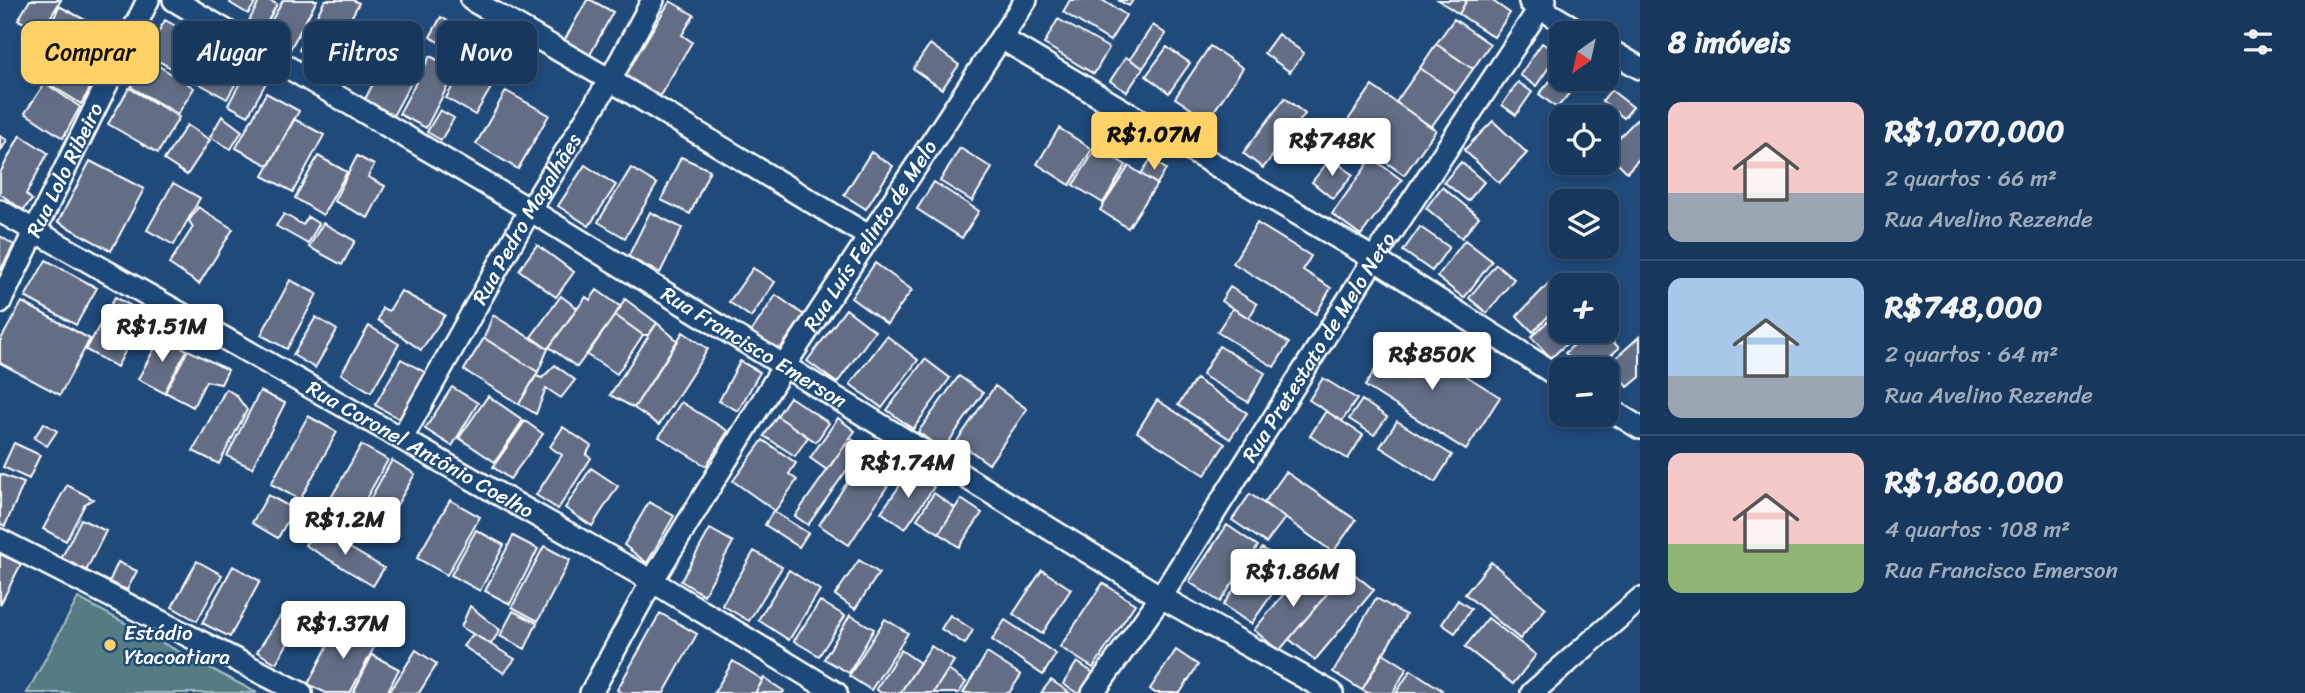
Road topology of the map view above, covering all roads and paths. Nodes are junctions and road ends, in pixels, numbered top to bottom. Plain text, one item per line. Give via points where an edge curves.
1 (148, 0) edge
2 (174, 0) edge
3 (472, 0) edge
4 (653, 0) edge
5 (1026, 0) edge
6 (1538, 3) edge
7 (1564, 21) edge
8 (1001, 38) junction
9 (1619, 56) edge
10 (1640, 68) edge
11 (610, 80) junction
12 (530, 210) junction
13 (0, 211) edge
14 (34, 231) junction
15 (870, 237) junction
16 (1374, 260) junction
17 (0, 302) edge
18 (784, 366) junction
19 (1549, 370) edge
20 (1619, 415) edge
21 (1640, 428) edge
22 (402, 438) junction
23 (0, 540) edge
24 (652, 582) junction
25 (1161, 597) junction
26 (1640, 599) edge
27 (301, 693) edge
28 (591, 693) edge
29 (836, 693) edge
30 (1093, 693) edge
31 (1332, 693) edge
32 (1532, 693) edge

1 - 14 street, Rua Lolo Ribeiro
2 - 12 street, Rua Francisco Emerson
3 - 11 street
4 - 11 street, Rua Pedro Magalhães
5 - 8 street, Rua Luís Felinto de Melo
6 - 7 street
6 - 16 street, Rua Pretestato de Melo Neto
8 - 15 street, Rua Luís Felinto de Melo
8 - 16 street
9 - 10 street
11 - 12 street, Rua Pedro Magalhães
11 - 15 street
12 - 18 street, Rua Francisco Emerson
12 - 22 street, Rua Pedro Magalhães
13 - 14 street, Rua Coronel Antônio Coelho
14 - 17 street, Rua Lolo Ribeiro
14 - 22 street, Rua Coronel Antônio Coelho
15 - 18 street, Rua Luís Felinto de Melo
16 - 19 street
16 - 25 street, Rua Pretestato de Melo Neto
18 - 24 street, Rua Luís Felinto de Melo
18 - 25 street, Rua Francisco Emerson
20 - 21 street
22 - 24 street, Rua Coronel Antônio Coelho
23 - 27 street
24 - 28 street, Rua Luís Felinto de Melo
24 - 29 street, Rua Coronel Antônio Coelho
25 - 30 street, Rua Pretestato de Melo Neto
25 - 31 street, Rua Francisco Emerson
26 - 32 street

